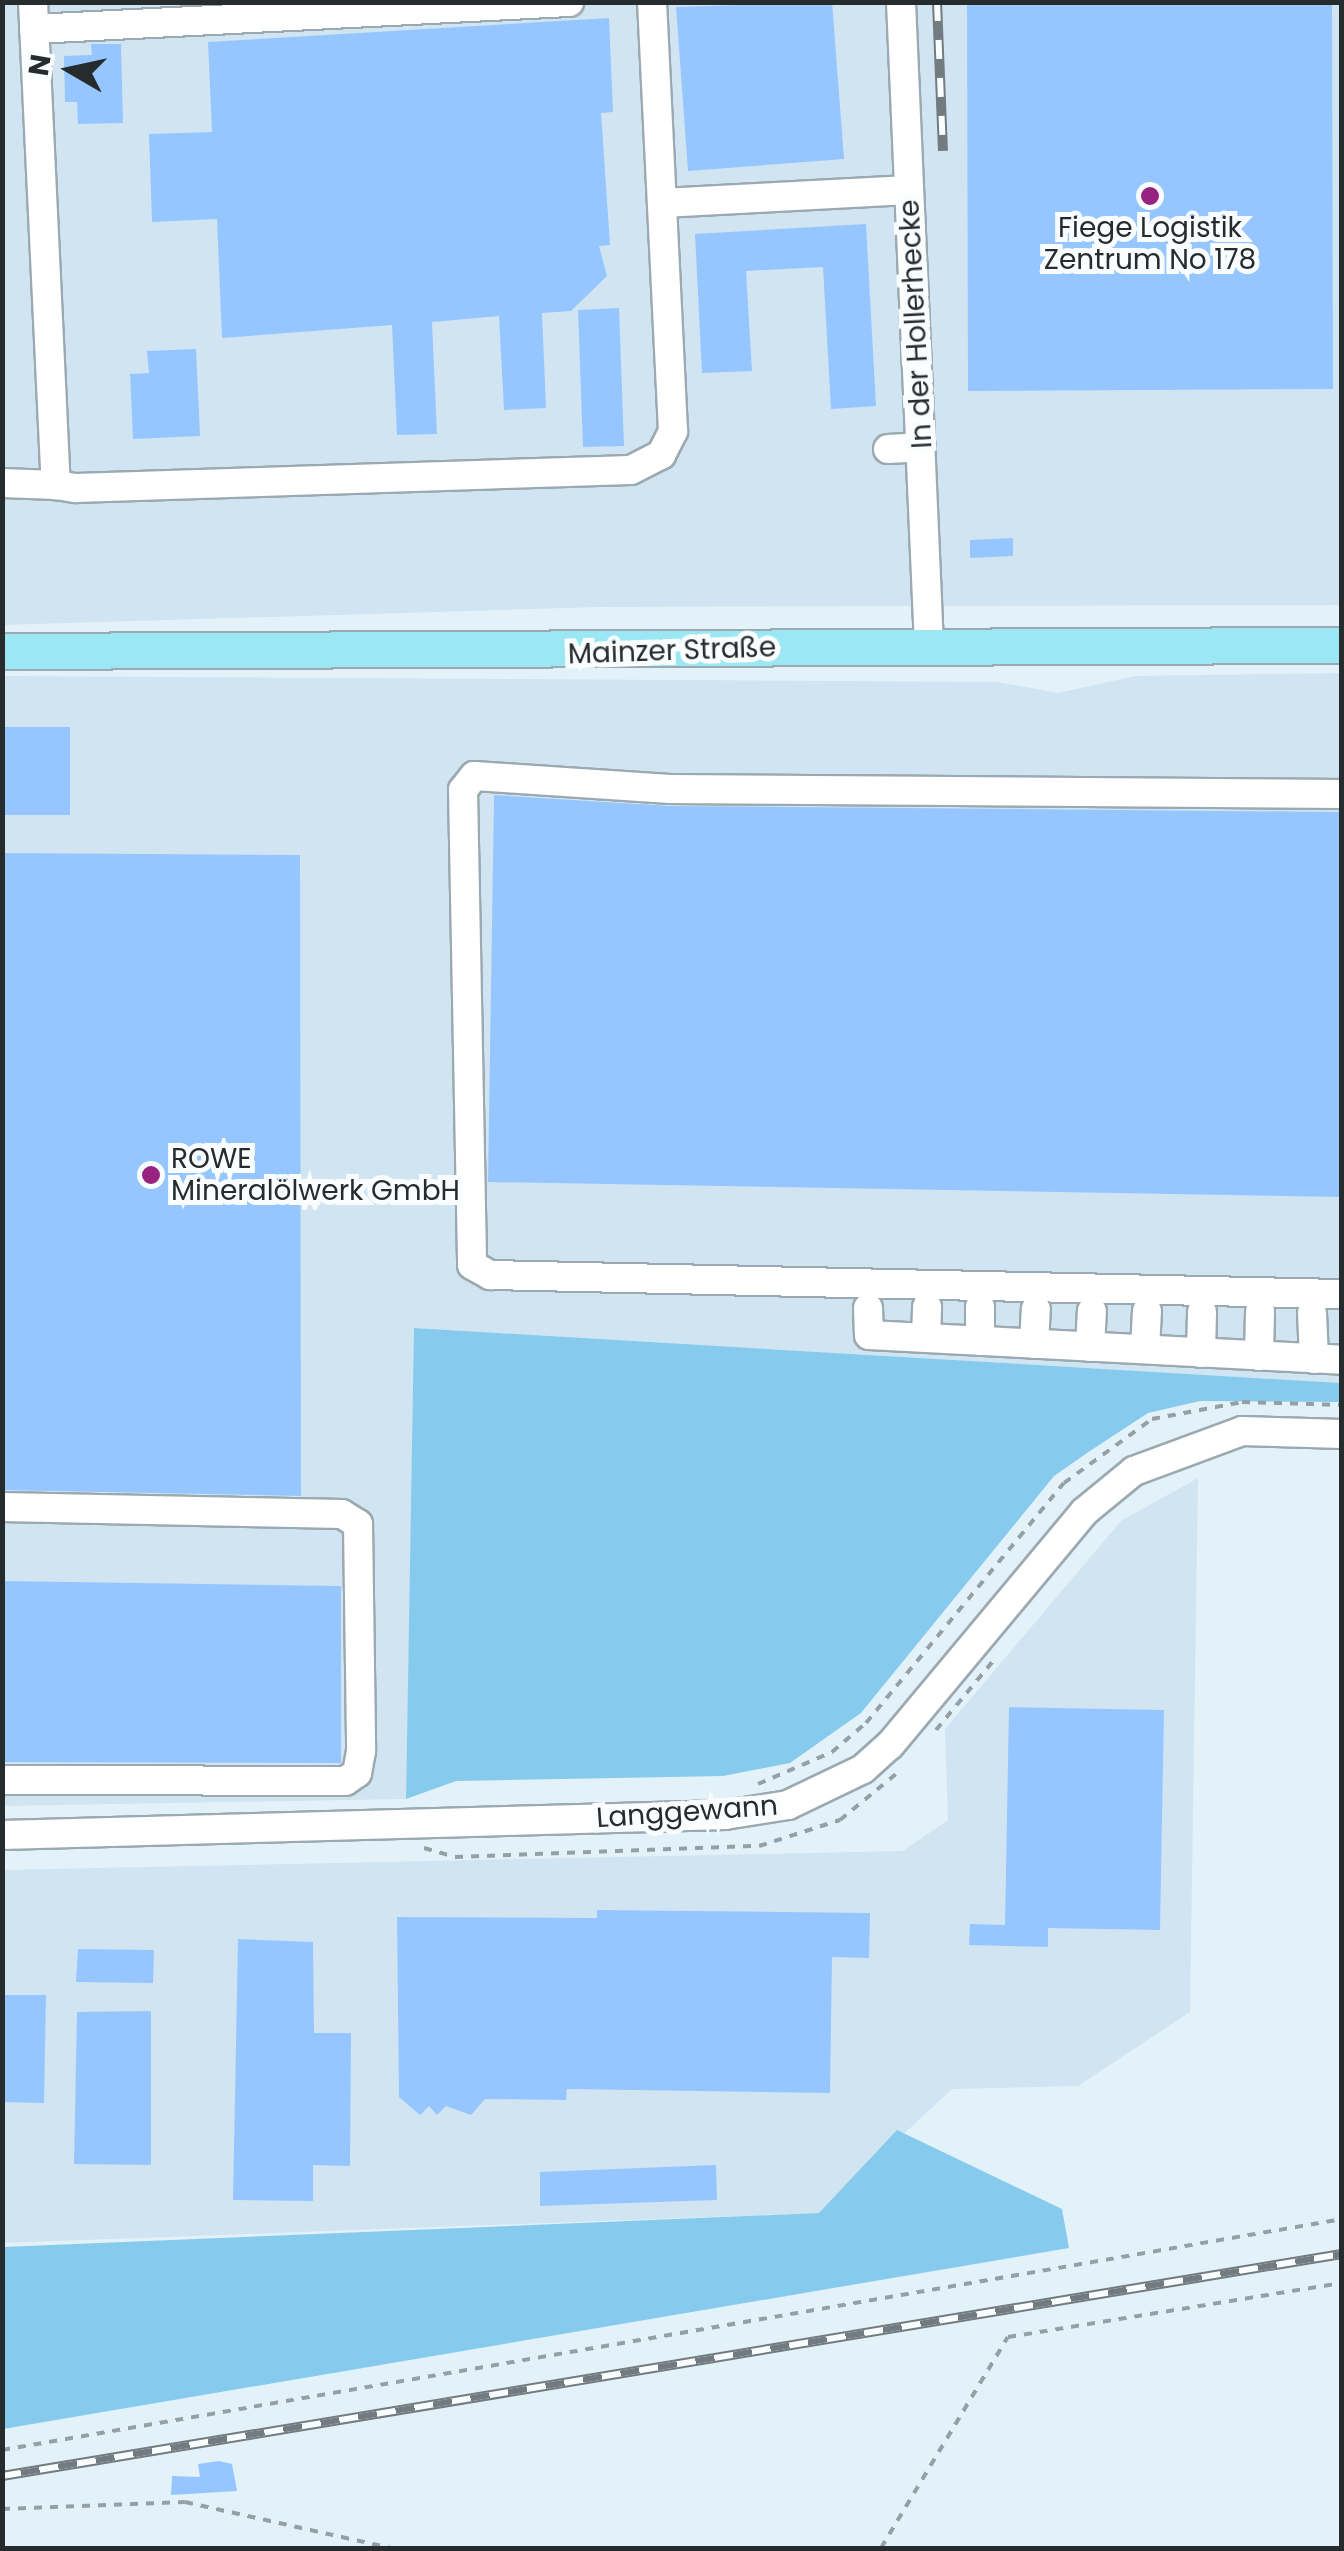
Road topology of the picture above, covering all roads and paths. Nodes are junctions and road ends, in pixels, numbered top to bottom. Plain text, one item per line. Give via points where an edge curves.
1 (569, 2) edge
2 (652, 2) edge
3 (901, 2) edge
4 (33, 16) edge
5 (910, 190) junction
6 (662, 203) junction
7 (921, 447) junction
8 (888, 449) dead end
9 (2, 483) edge
10 (56, 485) junction
11 (929, 645) junction
12 (1342, 645) edge
13 (2, 652) edge
14 (1342, 794) edge
15 (1342, 1294) edge
16 (926, 1306) dead end
17 (980, 1307) dead end
18 (868, 1308) dead end
19 (1036, 1309) dead end
20 (1147, 1310) dead end
21 (1092, 1311) dead end
22 (1260, 1311) dead end
23 (1202, 1312) dead end
24 (1312, 1313) dead end
25 (926, 1338) junction
26 (980, 1340) junction
27 (1034, 1344) junction
28 (1090, 1347) junction
29 (1145, 1350) junction
30 (1201, 1353) junction
31 (1258, 1356) junction
32 (1328, 1359) edge
33 (1342, 1404) edge
34 (1342, 1434) edge
35 (2, 1507) edge
36 (1007, 1644) dead end
37 (924, 1744) dead end
38 (900, 1770) dead end
39 (2, 1780) edge
40 (754, 1786) dead end
41 (2, 1835) edge
42 (416, 1845) dead end
43 (1342, 2219) edge
44 (1342, 2283) edge
45 (2, 2450) edge
46 (2, 2509) edge
47 (390, 2548) edge
48 (881, 2548) edge

1 - 4 street
2 - 6 street
3 - 5 street, In der Hollerhecke
4 - 10 street
5 - 6 street
5 - 7 street, In der Hollerhecke
6 - 10 street via 673,430 646,466
7 - 8 street
7 - 11 street, In der Hollerhecke
9 - 10 street
11 - 12 main road, Mainzer Straße
11 - 13 main road, Mainzer Straße via 537,655
14 - 15 street via 670,789 474,776 463,790 472,1265 490,1275
16 - 25 street
17 - 26 street
18 - 25 street via 870,1335
19 - 27 street
20 - 29 street
21 - 28 street
22 - 31 street
23 - 30 street
24 - 32 street
25 - 26 street
26 - 27 street
27 - 28 street
28 - 29 street
29 - 30 street
30 - 31 street
31 - 32 street
33 - 40 path via 1242,1402 1152,1419 1064,1483 866,1723 832,1752
34 - 41 street, Langgewann via 1242,1432 1134,1471 1084,1512 890,1744 862,1769 788,1805 726,1815
35 - 39 street via 342,1514 358,1524 361,1624 361,1750 357,1774 345,1782
36 - 37 path
38 - 42 path via 840,1820 758,1846 454,1857
43 - 45 path
44 - 48 path via 1008,2337
46 - 47 path via 185,2502

